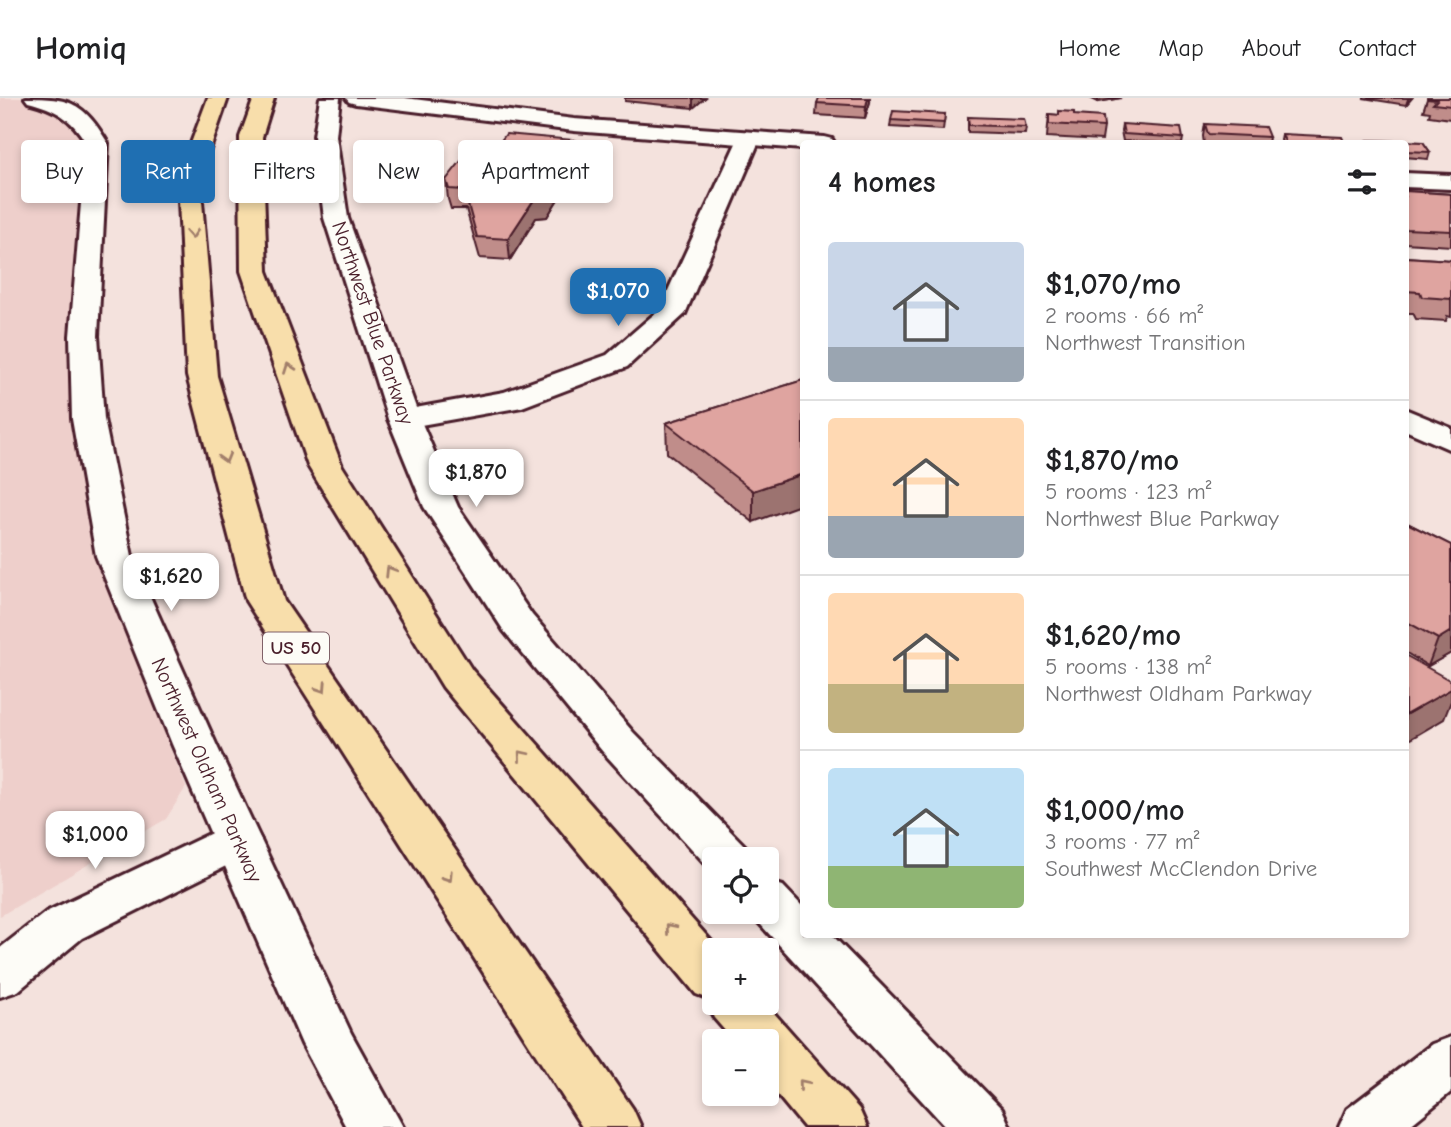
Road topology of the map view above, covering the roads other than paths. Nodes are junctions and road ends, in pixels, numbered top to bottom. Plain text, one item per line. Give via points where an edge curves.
1 (35, 98) edge
2 (218, 98) edge
3 (264, 98) edge
4 (330, 98) edge
5 (356, 98) edge
6 (749, 139) junction
7 (800, 142) edge
8 (1409, 180) edge
9 (1451, 182) edge
10 (404, 419) junction
11 (1409, 420) edge
12 (1451, 440) edge
13 (238, 840) junction
14 (718, 847) edge
15 (779, 913) edge
16 (800, 935) edge
17 (803, 938) edge
18 (702, 966) edge
19 (0, 977) edge
20 (743, 1015) edge
21 (755, 1029) edge
22 (779, 1057) edge
23 (1451, 1060) edge
24 (375, 1127) edge
25 (613, 1127) edge
26 (839, 1127) edge
27 (982, 1127) edge
28 (1367, 1127) edge

1 - 13 street, Northwest Oldham Parkway via 58,103 85,119 97,143 84,336 88,419 114,556
2 -> 25 highway, US 50 via 188,178 202,376 265,601
18 -> 3 highway via 457,678 325,466 254,271 251,136
4 - 10 street, Northwest Blue Parkway via 325,136 336,218
5 - 6 street via 574,125
6 - 7 street
6 - 10 street via 671,314 617,361 511,400
8 - 9 street
10 - 14 street, Northwest Blue Parkway via 441,507 518,622 618,742
11 - 12 street
13 - 19 street via 64,925
13 - 24 street, Northwest Oldham Parkway via 329,1044
15 - 16 street
17 - 27 street
20 - 21 highway
26 -> 22 highway
23 - 28 street

